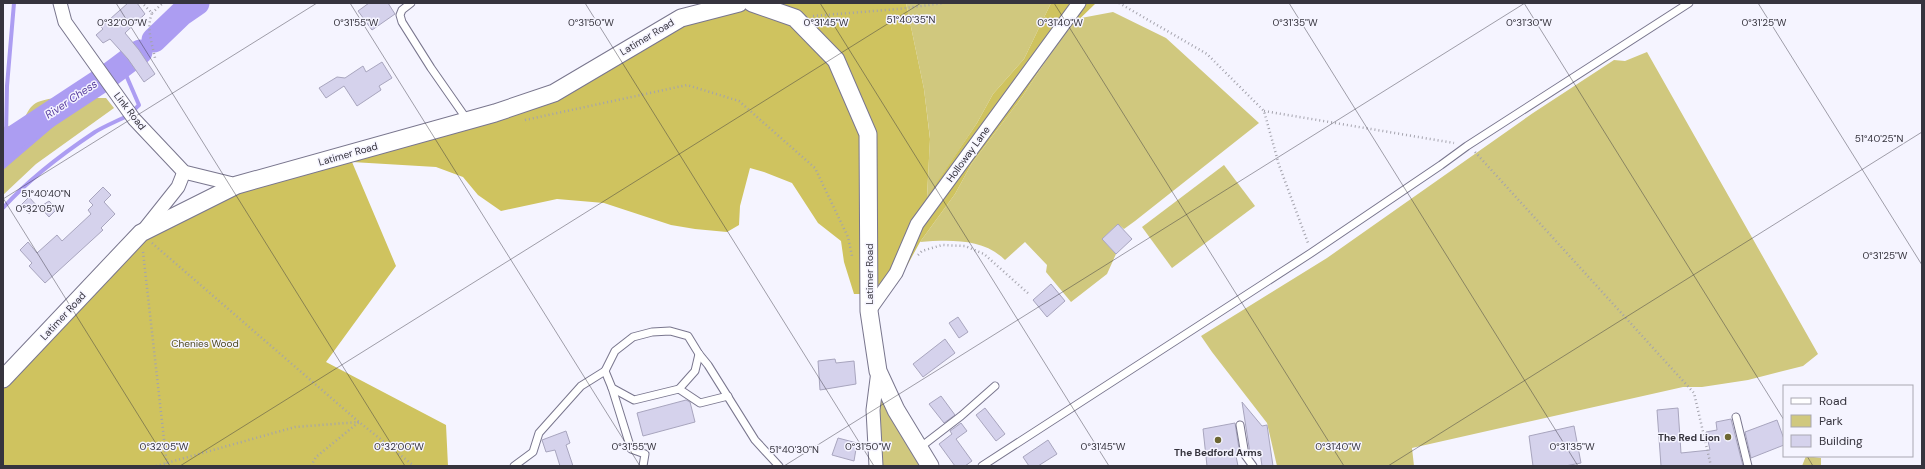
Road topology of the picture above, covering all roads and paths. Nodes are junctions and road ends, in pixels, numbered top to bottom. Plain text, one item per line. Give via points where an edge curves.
1 (60, 3) edge
2 (163, 3) edge
3 (411, 3) edge
4 (739, 3) edge
5 (752, 3) edge
6 (944, 3) edge
7 (1079, 3) edge
8 (1119, 3) edge
9 (1689, 3) edge
10 (144, 5) dead end
11 (152, 14) junction
12 (795, 18) junction
13 (155, 58) dead end
14 (1264, 111) junction
15 (468, 121) junction
16 (520, 121) dead end
17 (1466, 146) junction
18 (184, 172) junction
19 (236, 185) junction
20 (141, 233) junction
21 (1311, 252) junction
22 (917, 256) dead end
23 (853, 260) dead end
24 (1030, 295) dead end
25 (869, 311) junction
26 (699, 354) junction
27 (605, 371) junction
28 (878, 371) junction
29 (3, 379) edge
30 (996, 386) dead end
31 (612, 388) junction
32 (679, 389) junction
33 (728, 396) junction
34 (1736, 417) dead end
35 (359, 422) junction
36 (1240, 425) dead end
37 (918, 449) junction
38 (167, 464) edge
39 (156, 466) edge
40 (311, 466) edge
41 (414, 466) edge
42 (514, 466) edge
43 (643, 466) edge
44 (779, 466) edge
45 (876, 466) edge
46 (930, 466) edge
47 (982, 466) edge
48 (1253, 466) edge
49 (1711, 466) edge
50 (1748, 466) edge

1 - 18 street, Link Road via 65,22 98,70 134,119
2 - 11 path
3 - 15 lane via 402,10 402,22
4 - 15 street, Latimer Road via 681,18 554,93
5 - 12 street, Latimer Road
6 - 12 path
7 - 25 street, Holloway Lane via 918,224 896,273
8 - 14 path via 1207,54
9 - 17 lane
10 - 11 path
11 - 13 path via 149,32
12 - 25 street, Latimer Road via 836,60 868,134
14 - 17 path
14 - 21 path via 1279,164
15 - 19 street, Latimer Road
16 - 23 path via 688,85 739,101 815,168 848,237
17 - 21 lane
17 - 49 path via 1477,153 1694,393
18 - 19 street
18 - 20 street via 178,187
19 - 20 street, Latimer Road
20 - 29 street, Latimer Road
20 - 35 path
20 - 38 path
21 - 47 lane
22 - 24 path via 922,251 942,246 965,246 984,254
25 - 28 street, Latimer Road
26 - 27 lane via 688,336 670,331 652,332 633,337 615,351
26 - 32 lane via 695,371
26 - 33 lane
27 - 31 lane
27 - 42 lane via 581,386 539,432 533,452
28 - 37 street, Latimer Road
28 - 45 street via 873,410
30 - 37 lane
31 - 32 lane via 634,400
31 - 43 lane via 631,449 645,454
32 - 33 lane via 700,403
33 - 44 lane via 755,440
34 - 50 lane
35 - 38 path via 295,428
35 - 40 path via 316,457
35 - 41 path
36 - 48 lane via 1245,455
37 - 46 street, Latimer Road
38 - 39 path

